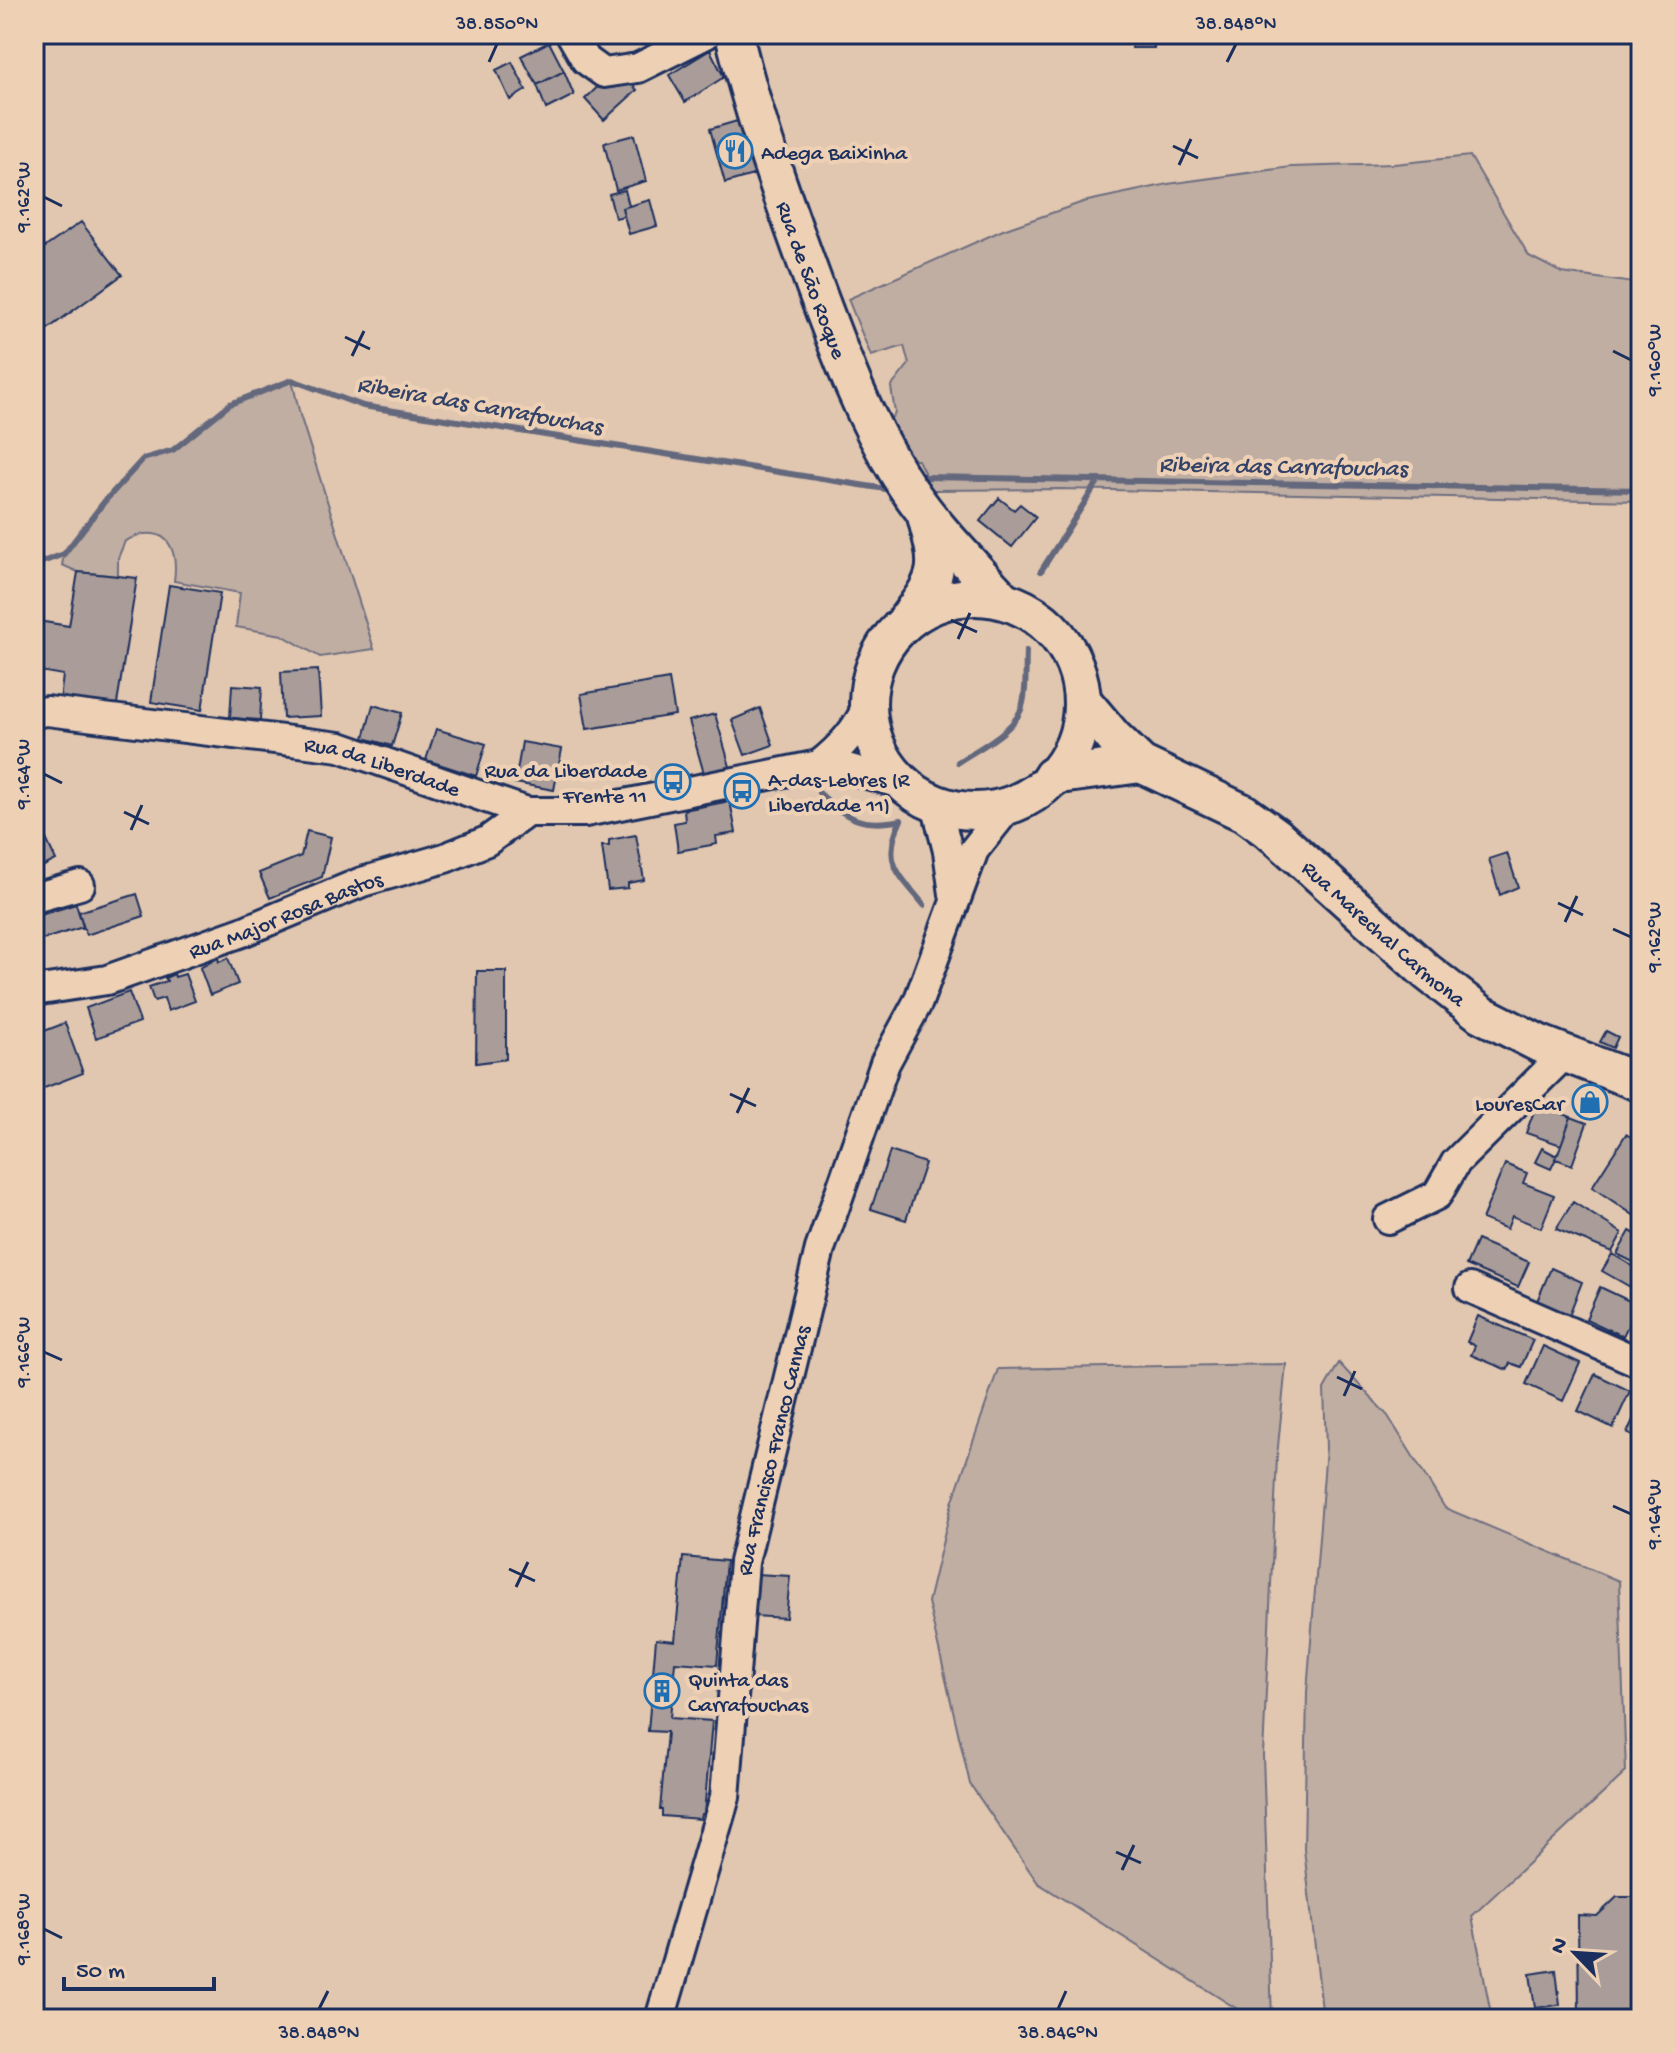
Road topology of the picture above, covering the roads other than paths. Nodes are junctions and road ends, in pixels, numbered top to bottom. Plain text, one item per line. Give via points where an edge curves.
1 (571, 34) edge
2 (706, 34) edge
3 (734, 34) edge
4 (925, 511) junction
5 (1003, 600) junction
6 (904, 622) junction
7 (1082, 700) junction
8 (869, 704) junction
9 (38, 706) edge
10 (1141, 764) junction
11 (819, 765) junction
12 (1052, 776) junction
13 (905, 785) junction
14 (936, 804) junction
15 (1009, 806) junction
16 (527, 812) junction
17 (80, 885) dead end
18 (34, 898) edge
19 (955, 899) junction
20 (34, 991) edge
21 (1566, 1053) junction
22 (1641, 1083) edge
23 (1388, 1219) dead end
24 (1470, 1288) dead end
25 (1641, 1363) edge
26 (660, 2019) edge

1 - 2 street via 586,60 604,73 638,68
3 - 4 main road, Rua de São Roque via 788,213 831,329 874,431
4 - 5 main road, Rua de São Roque
4 - 6 main road, Rua de São Roque via 937,569
5 - 6 main road via 970,596 936,603
5 - 7 main road via 1034,614 1059,637 1076,667
6 - 8 main road via 881,650 869,685
7 - 10 main road, Rua Marechal Carmona
7 - 12 main road via 1078,733
8 - 11 street via 842,747
8 - 13 main road via 881,757
9 - 16 street, Rua da Liberdade via 340,747
10 - 12 main road
10 - 21 main road, Rua Marechal Carmona via 1244,813 1320,873 1452,994 1481,1014
11 - 13 street, Rua da Liberdade
11 - 16 street, Rua da Liberdade via 585,812
12 - 15 main road via 1039,790
13 - 14 main road
14 - 15 main road via 972,811
14 - 19 street, Rua Francisco Franco Cannas
15 - 19 street, Rua Francisco Franco Cannas via 974,850
16 - 20 street, Rua Major Rosa Bastos via 487,841 362,882 242,932 107,980
17 - 18 street
19 - 26 street, Rua Francisco Franco Cannas via 918,1002 885,1063 820,1249 744,1562 725,1797
21 - 22 main road, Rua Marechal Carmona
21 - 23 street via 1456,1162 1437,1195
24 - 25 street

